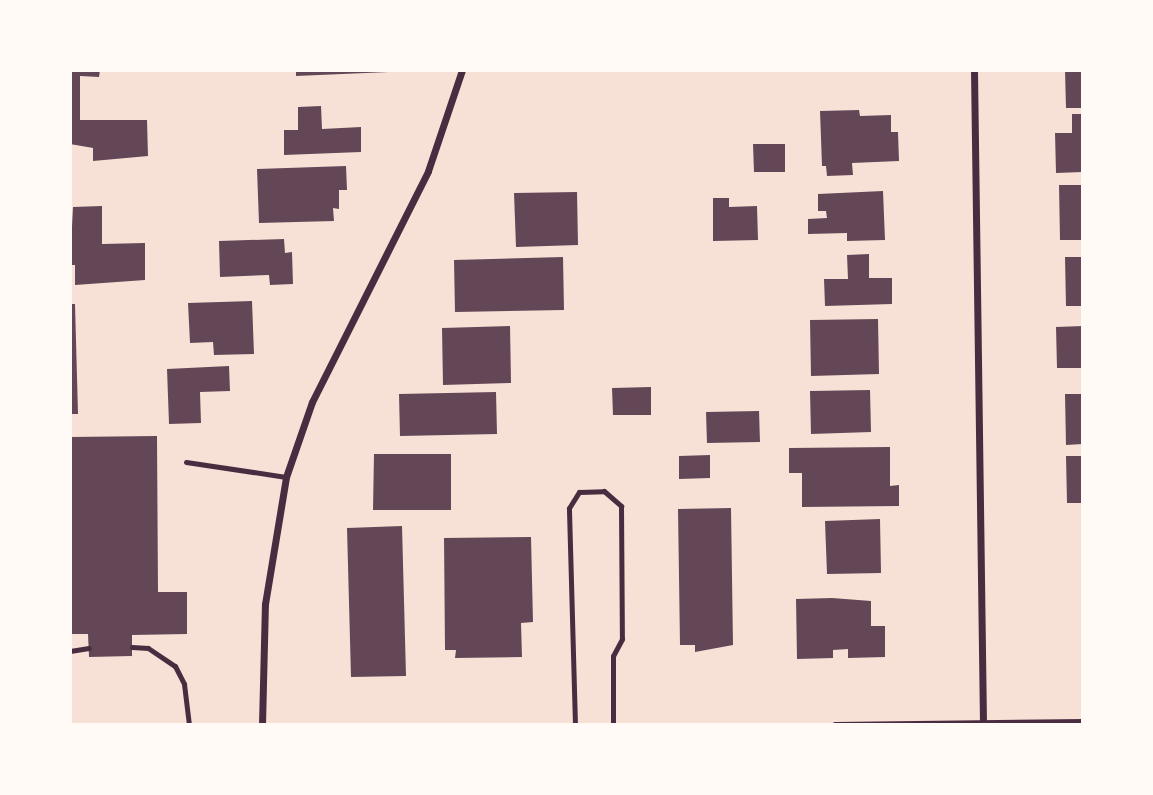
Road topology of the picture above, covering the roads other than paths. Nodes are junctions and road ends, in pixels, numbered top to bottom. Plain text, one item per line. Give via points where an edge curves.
1 (462, 70) edge
2 (974, 70) edge
3 (186, 463) dead end
4 (286, 477) junction
5 (132, 647) dead end
6 (89, 648) dead end
7 (70, 651) edge
8 (1083, 722) edge
9 (984, 724) edge
10 (189, 725) edge
11 (262, 725) edge
12 (575, 725) edge
13 (613, 725) edge
14 (835, 725) edge
15 (876, 725) edge

1 - 4 street via 428,171 312,402
2 - 9 street
3 - 4 lane
4 - 11 street via 265,604
5 - 10 lane via 148,648 175,666 184,684
6 - 7 lane
8 - 9 street
9 - 15 street
12 - 13 lane via 569,508 579,492 604,491 621,506 622,639 613,656
14 - 15 street

